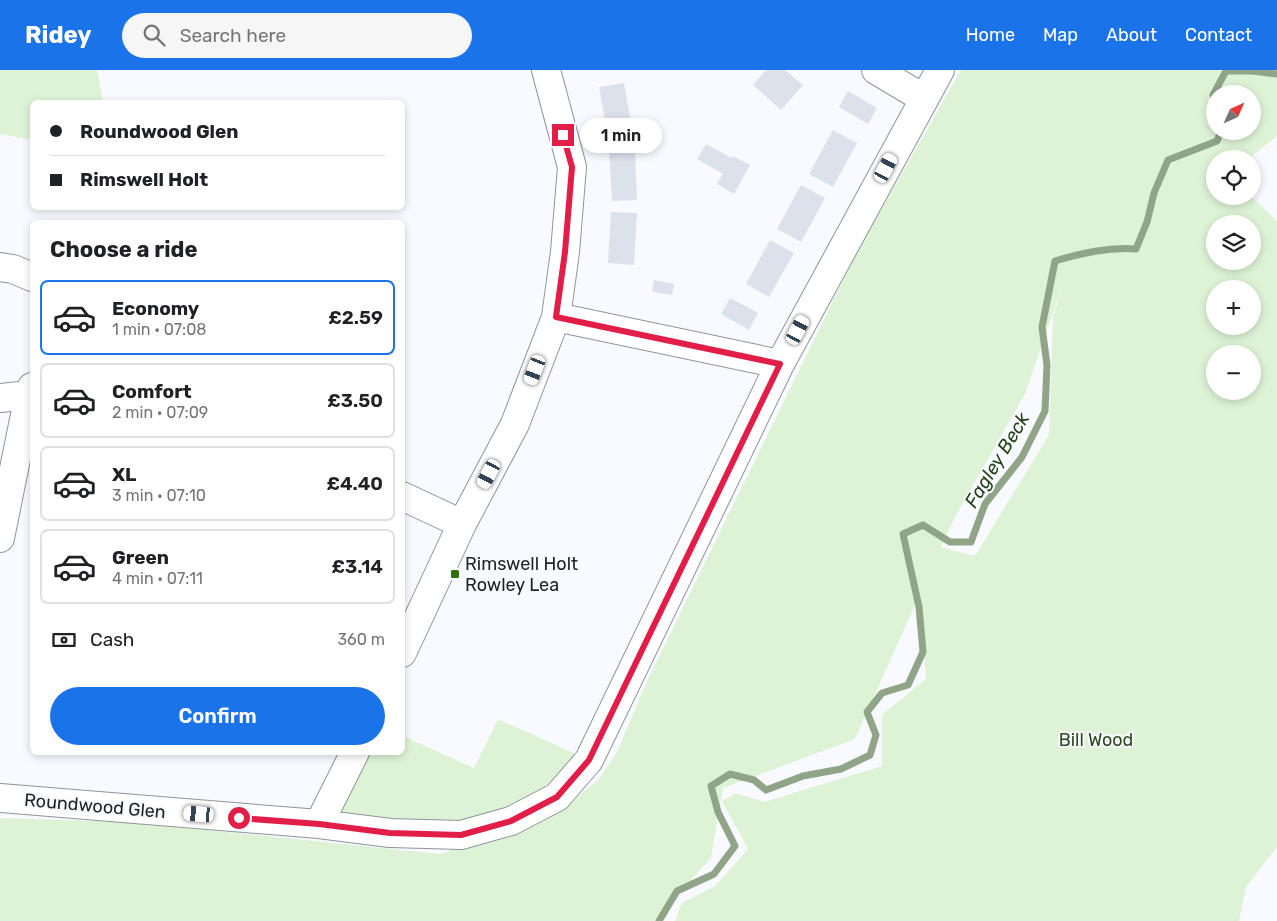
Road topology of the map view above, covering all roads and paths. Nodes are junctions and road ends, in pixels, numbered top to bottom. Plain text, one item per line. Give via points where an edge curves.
1 (546, 70) edge
2 (876, 70) edge
3 (940, 70) edge
4 (923, 98) junction
5 (0, 267) edge
6 (30, 276) edge
7 (556, 317) junction
8 (780, 364) junction
9 (30, 391) edge
10 (30, 396) edge
11 (0, 398) edge
12 (405, 497) edge
13 (462, 524) junction
14 (0, 538) edge
15 (405, 647) edge
16 (354, 755) edge
17 (0, 798) edge
18 (319, 824) junction

1 - 7 street via 572,167
2 - 4 street
3 - 4 street, Roundwood Glen
4 - 8 street, Roundwood Glen
5 - 6 street
7 - 8 street
7 - 13 street via 515,424
8 - 18 street, Roundwood Glen via 589,760 557,797 511,821 461,835 390,833
9 - 11 street
10 - 14 street
12 - 13 street
13 - 15 street
16 - 18 street
17 - 18 street, Roundwood Glen

